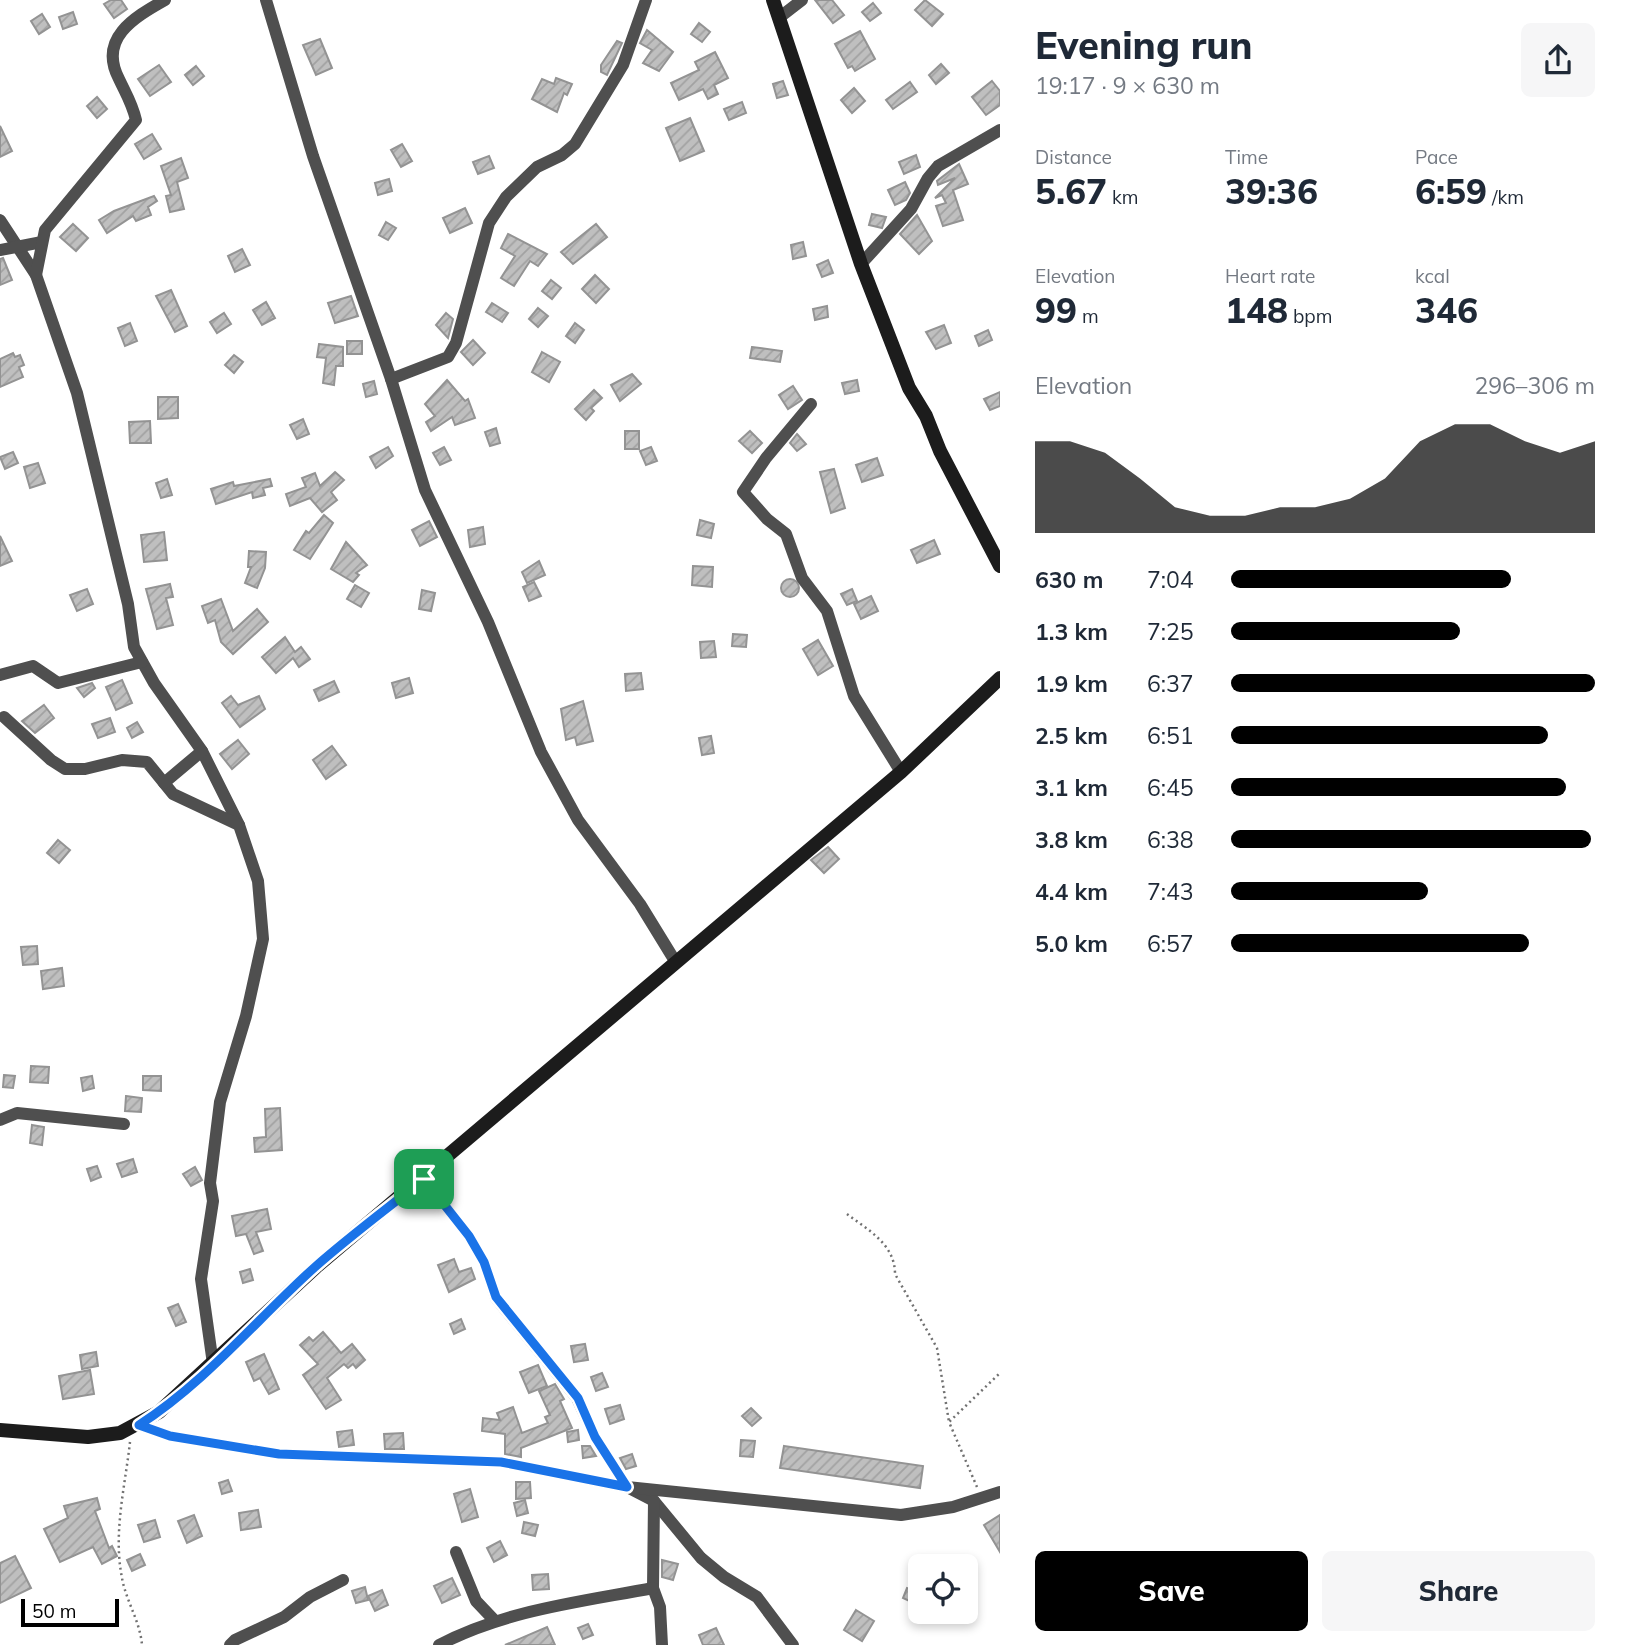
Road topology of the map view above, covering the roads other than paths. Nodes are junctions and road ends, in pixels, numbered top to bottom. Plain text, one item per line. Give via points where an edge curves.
1 (165, 0) edge
2 (266, 0) edge
3 (646, 0) edge
4 (773, 0) edge
5 (802, 0) edge
6 (780, 17) junction
7 (1000, 131) edge
8 (0, 219) edge
9 (42, 242) junction
10 (20, 247) junction
11 (0, 250) edge
12 (861, 264) junction
13 (36, 275) junction
14 (391, 379) junction
15 (811, 404) dead end
16 (1000, 566) edge
17 (142, 662) junction
18 (0, 675) edge
19 (1000, 678) edge
20 (4, 717) dead end
21 (202, 751) junction
22 (901, 772) junction
23 (164, 783) junction
24 (239, 825) junction
25 (676, 961) junction
26 (0, 1119) edge
27 (124, 1124) dead end
28 (424, 1179) junction
29 (213, 1364) junction
30 (135, 1427) junction
31 (0, 1430) edge
32 (627, 1487) junction
33 (1000, 1492) edge
34 (654, 1501) junction
35 (456, 1552) dead end
36 (343, 1580) dead end
37 (653, 1588) junction
38 (495, 1620) junction
39 (230, 1645) edge
40 (439, 1645) edge
41 (662, 1645) edge
42 (793, 1645) edge

1 - 9 street via 127,26 113,42 112,62 132,99 136,120 45,230
2 - 14 street via 313,156
3 - 14 street via 623,65 575,144 537,167 506,197 489,223 456,343 448,357
4 - 6 street
5 - 6 street
6 - 12 street
7 - 12 street via 939,166 911,209
8 - 10 street
9 - 10 street
9 - 13 street
10 - 11 street
10 - 13 street
12 - 16 street via 908,388
13 - 17 street via 77,393 128,604 134,647
14 - 25 street via 425,490 488,622 541,752 578,820
15 - 22 street via 743,492 786,534 802,578 827,611 854,696
17 - 18 street via 58,683 33,666
17 - 21 street
19 - 22 street
20 - 23 street via 65,769 122,760 147,762
21 - 23 street
21 - 24 street
22 - 25 street
23 - 24 street via 173,794
24 - 29 street via 258,881 263,939 220,1102 210,1183 213,1201 201,1279
25 - 28 street
26 - 27 street via 17,1113
28 - 29 street via 316,1267
28 - 32 street via 469,1236 496,1297 578,1398 595,1437
29 - 30 street
30 - 31 street via 88,1437
30 - 32 street via 279,1454 501,1462
32 - 33 street via 901,1515 953,1507
32 - 34 street
34 - 37 street
34 - 42 street via 701,1558 757,1597
35 - 38 street via 476,1601
36 - 39 street
37 - 38 street
37 - 41 street via 660,1607
38 - 40 street

